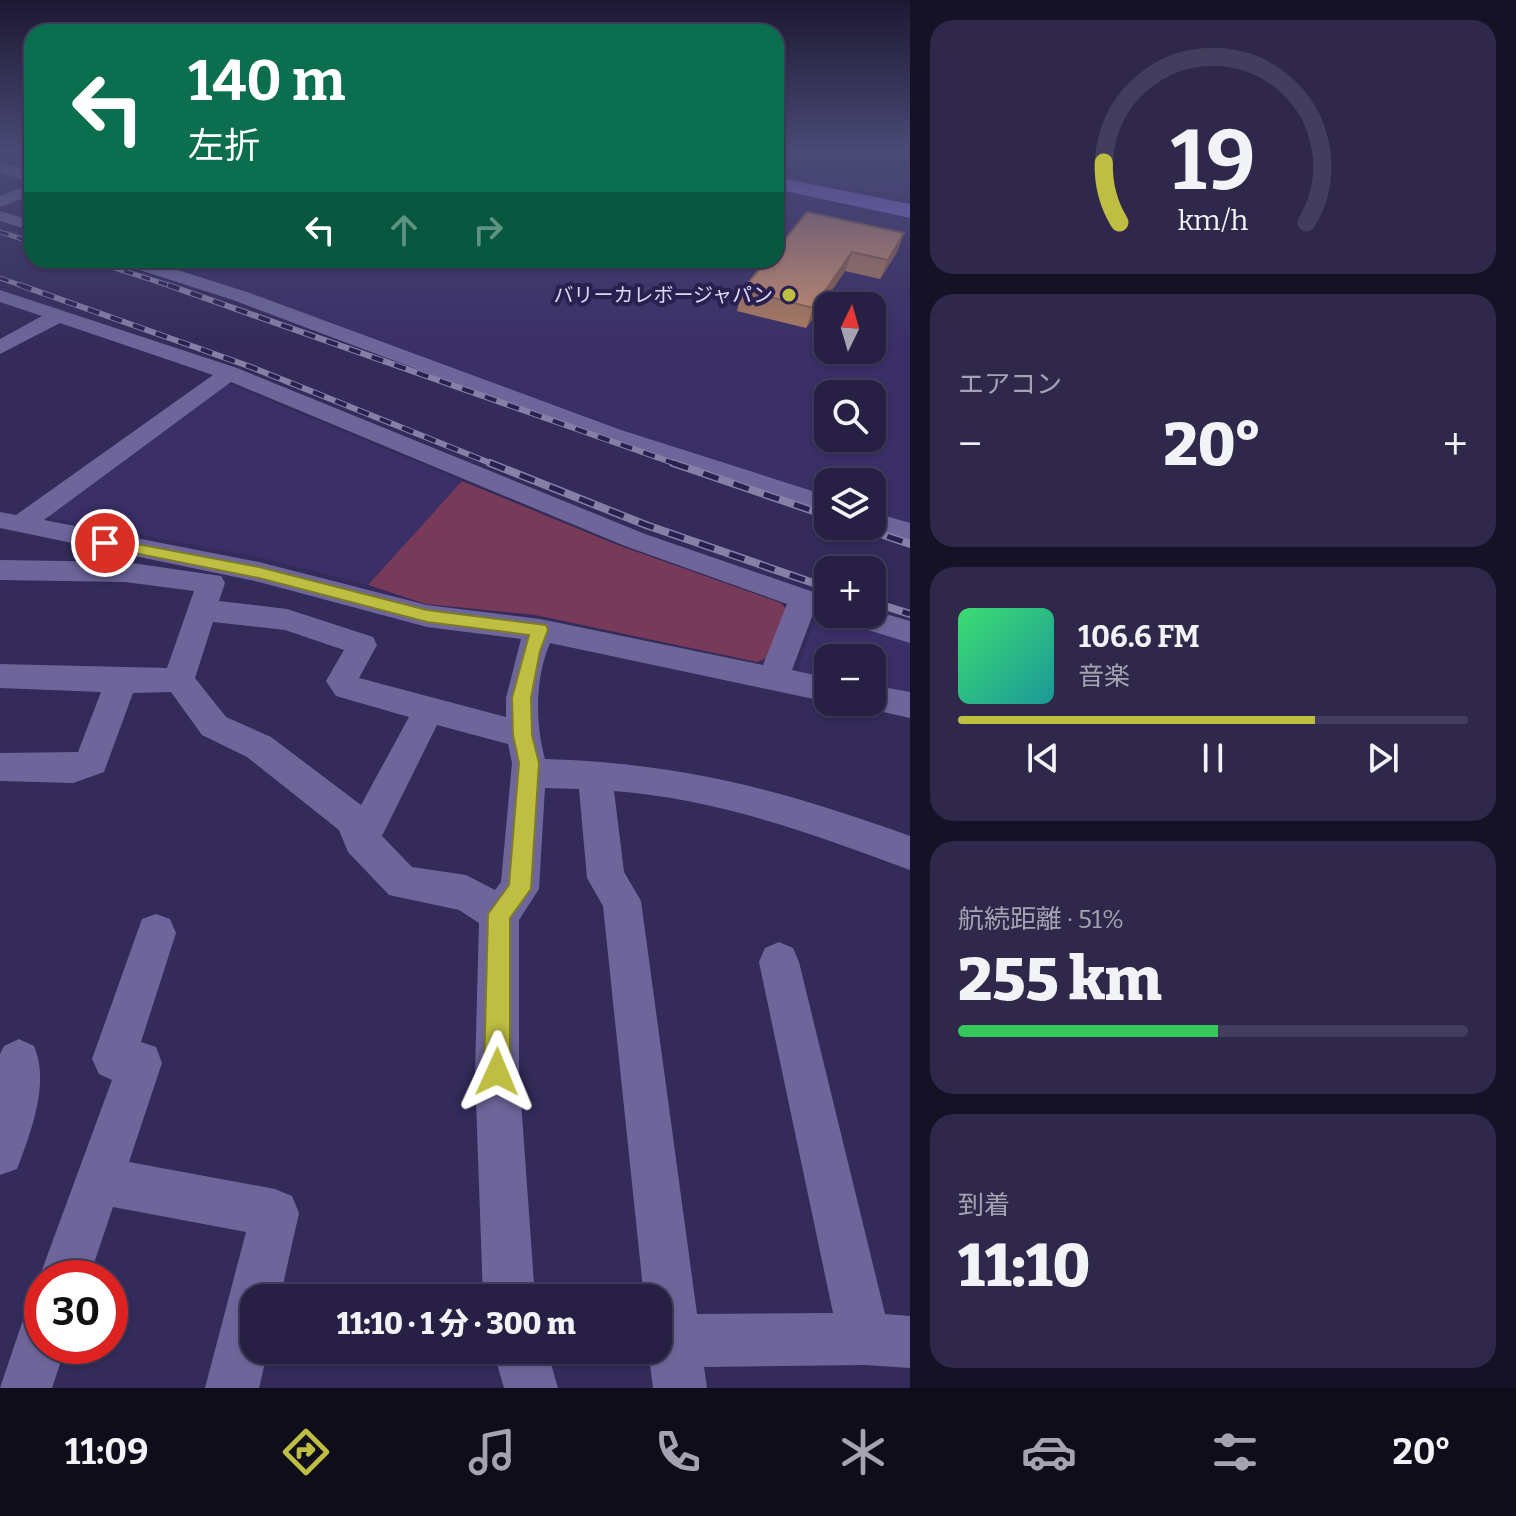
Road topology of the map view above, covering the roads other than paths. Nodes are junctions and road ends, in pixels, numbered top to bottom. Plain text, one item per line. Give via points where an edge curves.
1 (0, 216) edge
2 (24, 224) edge
3 (154, 268) edge
4 (0, 296) edge
5 (57, 316) junction
6 (0, 348) edge
7 (229, 373) junction
8 (814, 500) edge
9 (10, 522) edge
10 (886, 524) edge
11 (910, 532) edge
12 (0, 570) edge
13 (814, 603) edge
14 (814, 608) edge
15 (204, 610) junction
16 (886, 625) edge
17 (540, 630) junction
18 (910, 632) edge
19 (0, 676) edge
20 (179, 680) junction
21 (773, 680) junction
22 (121, 681) junction
23 (814, 687) edge
24 (886, 701) edge
25 (910, 705) edge
26 (429, 709) junction
27 (522, 735) junction
28 (0, 767) edge
29 (528, 773) junction
30 (595, 775) junction
31 (361, 840) junction
32 (910, 853) edge
33 (499, 914) junction
34 (156, 933) dead end
35 (779, 962) dead end
36 (19, 1061) dead end
37 (0, 1152) edge
38 (99, 1180) junction
39 (70, 1260) edge
40 (508, 1284) edge
41 (663, 1284) edge
42 (888, 1341) edge
43 (672, 1357) edge
44 (33, 1364) edge
45 (524, 1364) edge
46 (25, 1388) edge
47 (232, 1388) edge
48 (531, 1388) edge

1 - 2 street
3 - 8 street via 613,435
4 - 5 street
5 - 6 street
5 - 7 street
7 - 9 street
7 - 13 street via 567,514
9 - 17 street via 259,572 427,616
10 - 11 street
12 - 15 street via 125,572 211,583
14 - 21 street
15 - 20 street
15 - 26 street via 287,620 362,645 342,681 347,687
16 - 18 street
17 - 21 street
17 - 27 street via 522,698
19 - 22 street
20 - 22 street
20 - 31 street via 214,726 259,747 296,775 353,820
21 - 23 street
22 - 28 street via 92,762 73,769
24 - 25 street
26 - 27 street
26 - 31 street
27 - 29 street
29 - 30 street
29 - 33 street via 520,889
30 - 32 street via 652,780 767,804
30 - 41 street via 606,878 622,901
31 - 33 street via 402,883 466,893
33 - 40 street via 497,1072
34 - 38 street via 114,1059 140,1063
35 - 42 street
36 - 37 street via 12,1120
38 - 39 street
38 - 47 street via 275,1213
42 - 43 street
44 - 46 street
45 - 48 street

